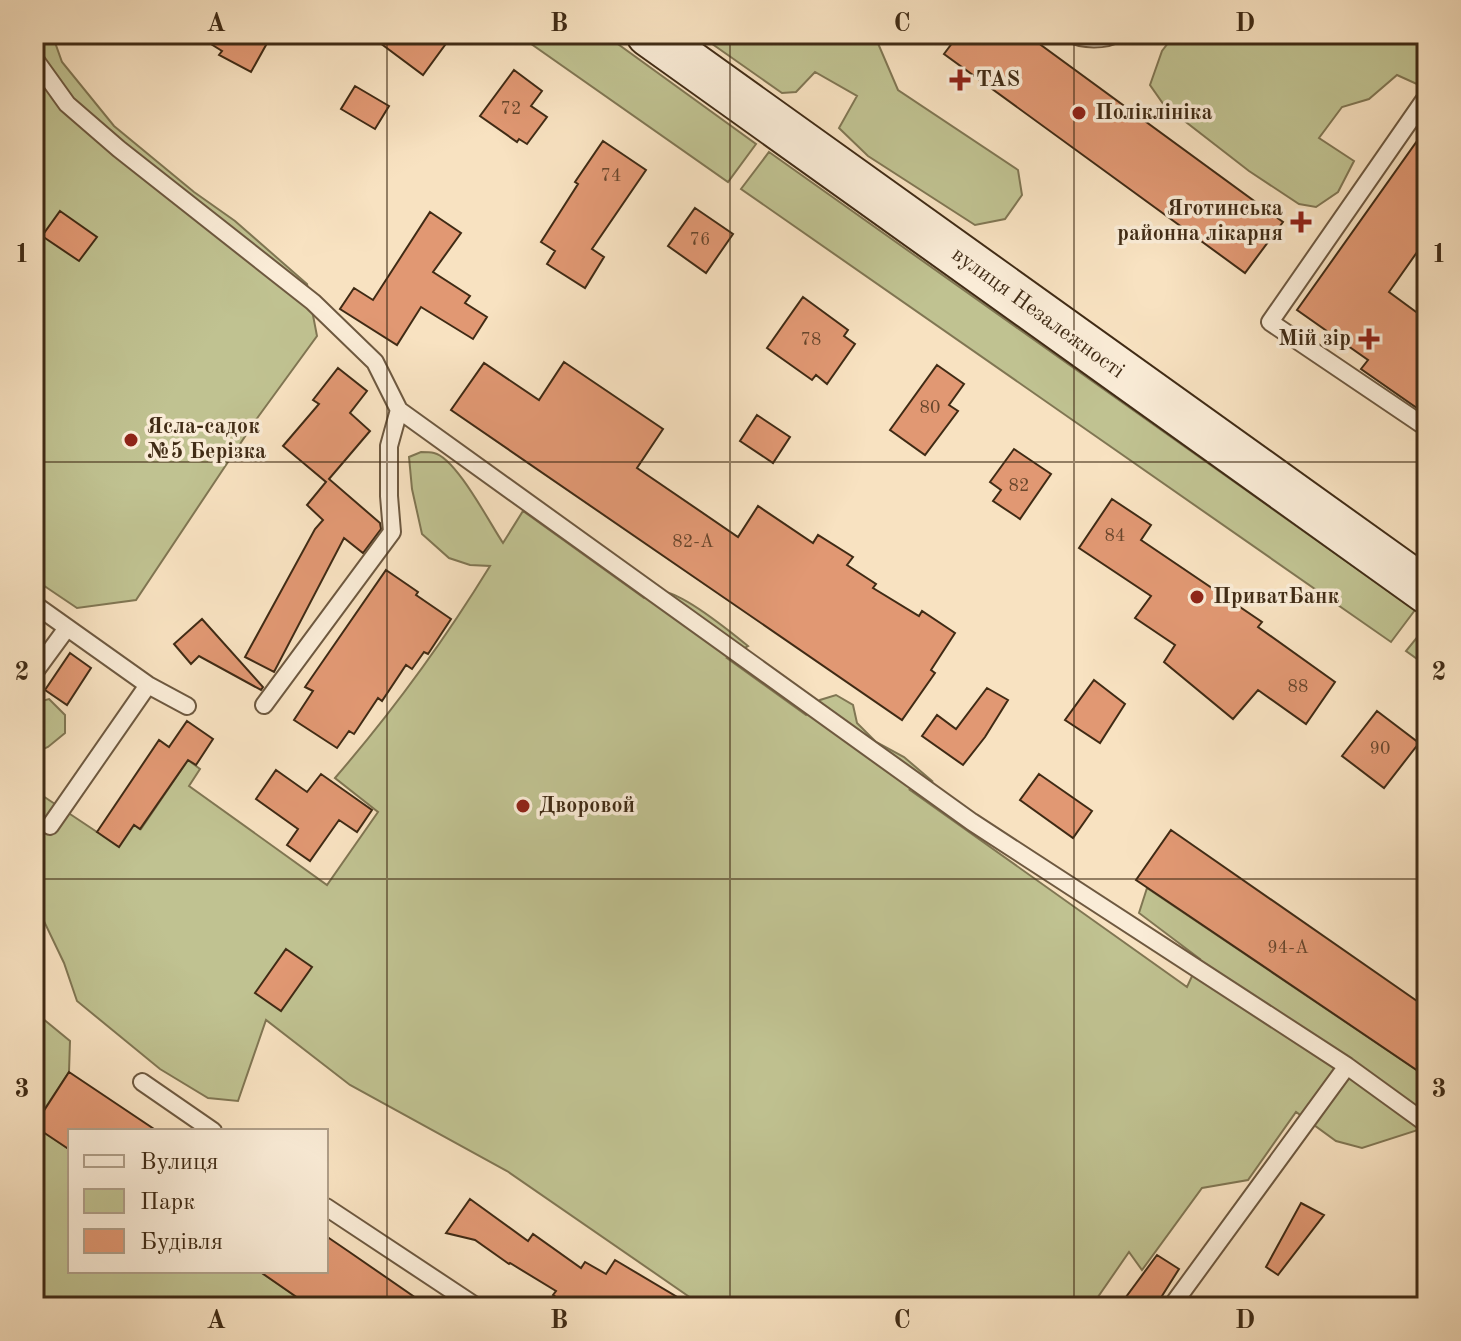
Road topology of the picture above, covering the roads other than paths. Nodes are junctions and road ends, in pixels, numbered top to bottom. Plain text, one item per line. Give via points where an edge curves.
1 (649, 34) edge
2 (1072, 34) edge
3 (1115, 34) edge
4 (34, 58) edge
5 (1427, 96) edge
6 (399, 410) junction
7 (1427, 428) edge
8 (1427, 591) edge
9 (34, 604) edge
10 (67, 628) junction
11 (34, 673) edge
12 (148, 685) junction
13 (264, 705) dead end
14 (187, 706) dead end
15 (50, 826) dead end
16 (1347, 1066) junction
17 (142, 1082) dead end
18 (1427, 1124) edge
19 (210, 1129) edge
20 (328, 1208) edge
21 (473, 1306) edge
22 (1171, 1307) edge

1 - 8 main road, вулиця Незалежності
2 - 3 lane
4 - 6 lane via 67,104 313,302 375,362
5 - 7 lane via 1270,322
6 - 13 lane via 389,446 392,532
6 - 16 lane via 972,822
9 - 10 lane
10 - 11 lane
10 - 12 lane
12 - 14 lane
12 - 15 lane
16 - 18 lane
16 - 22 lane
17 - 19 lane
20 - 21 lane

